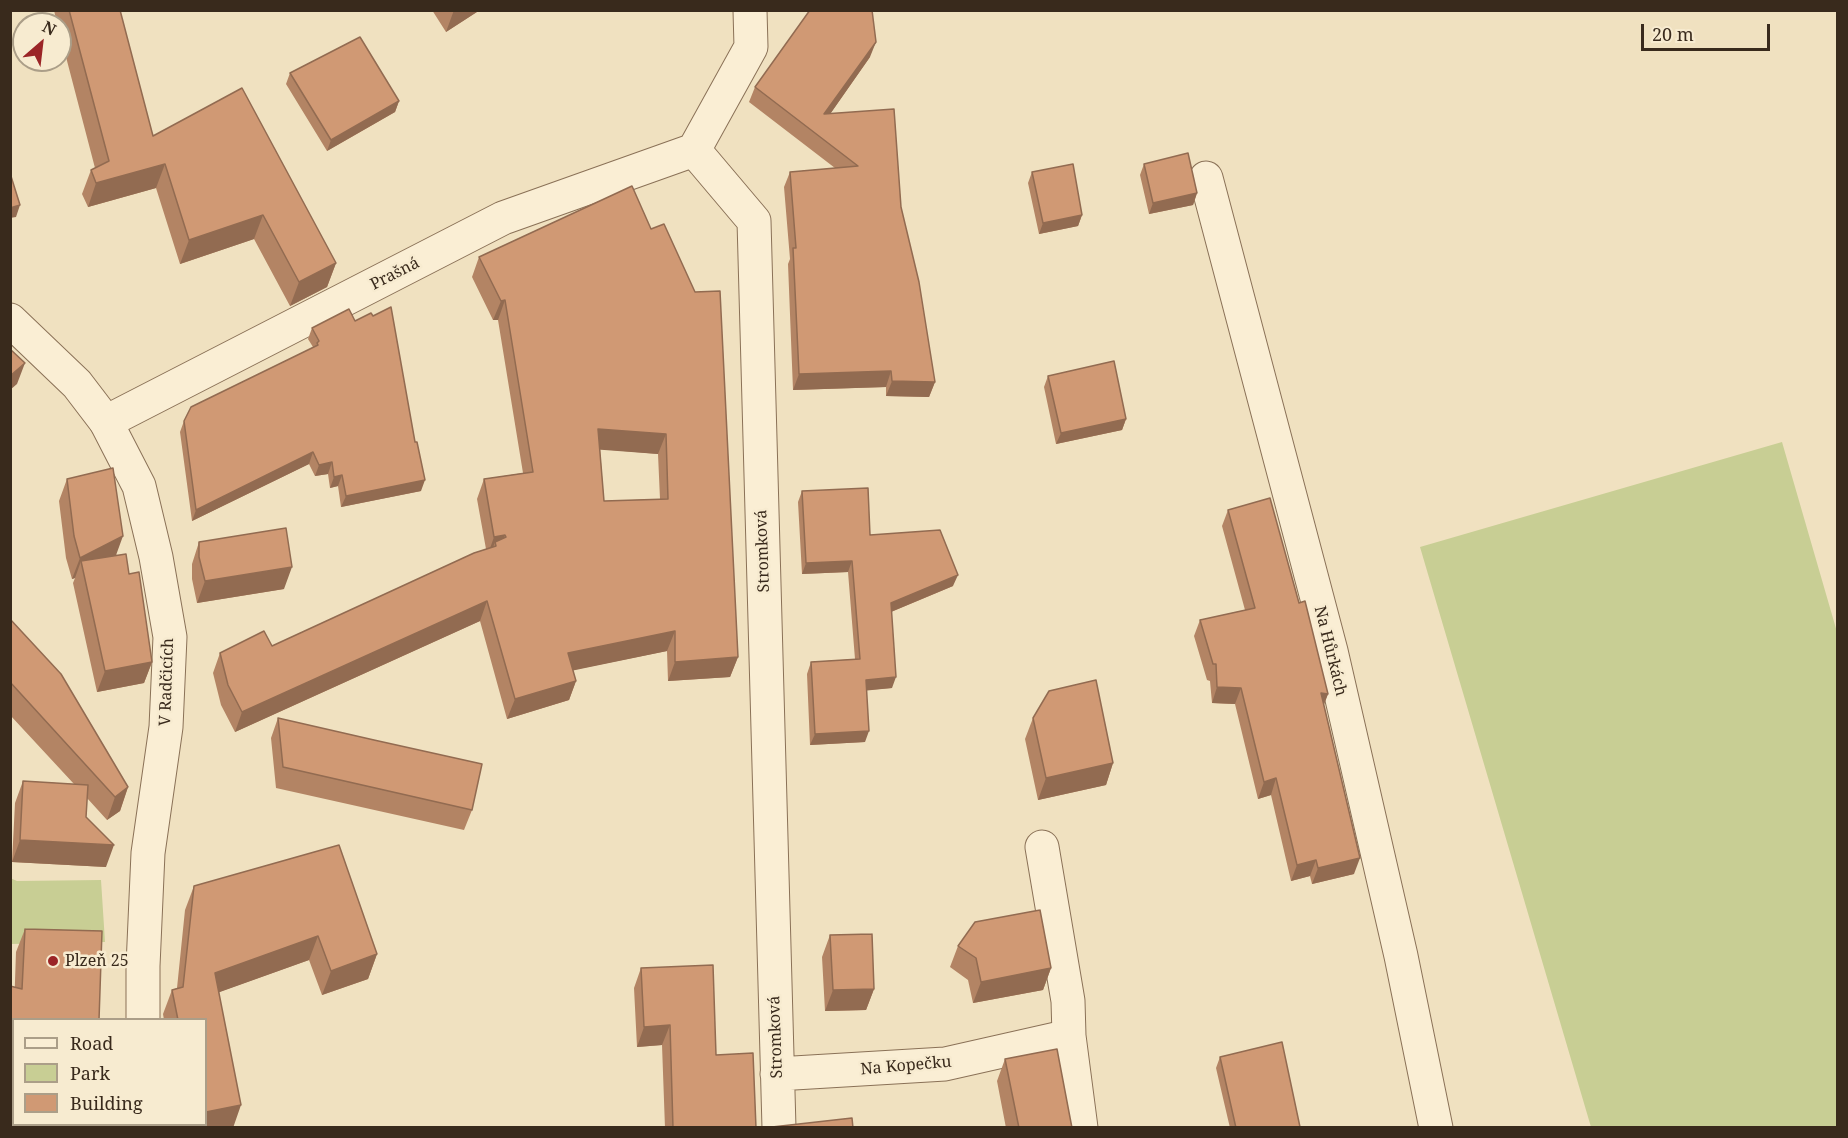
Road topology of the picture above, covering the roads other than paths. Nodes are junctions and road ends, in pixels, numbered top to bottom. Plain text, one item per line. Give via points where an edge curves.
1 (750, 10) edge
2 (694, 150) junction
3 (1206, 178) dead end
4 (10, 320) edge
5 (106, 422) junction
6 (1042, 847) dead end
7 (143, 1018) edge
8 (1069, 1036) junction
9 (777, 1074) junction
10 (779, 1128) edge
11 (1081, 1128) edge
12 (1436, 1128) edge

1 - 2 street via 751,47
2 - 5 street, Prašná via 503,218
2 - 9 street, Stromková via 754,221
3 - 12 street, Na Hůrkách via 1331,651
4 - 5 street, V Radčicích via 78,384
5 - 7 street, V Radčicích via 139,486 170,637 166,727 148,853
6 - 8 street via 1068,1001
8 - 9 street, Na Kopečku via 945,1064
8 - 11 street
9 - 10 street, Stromková

